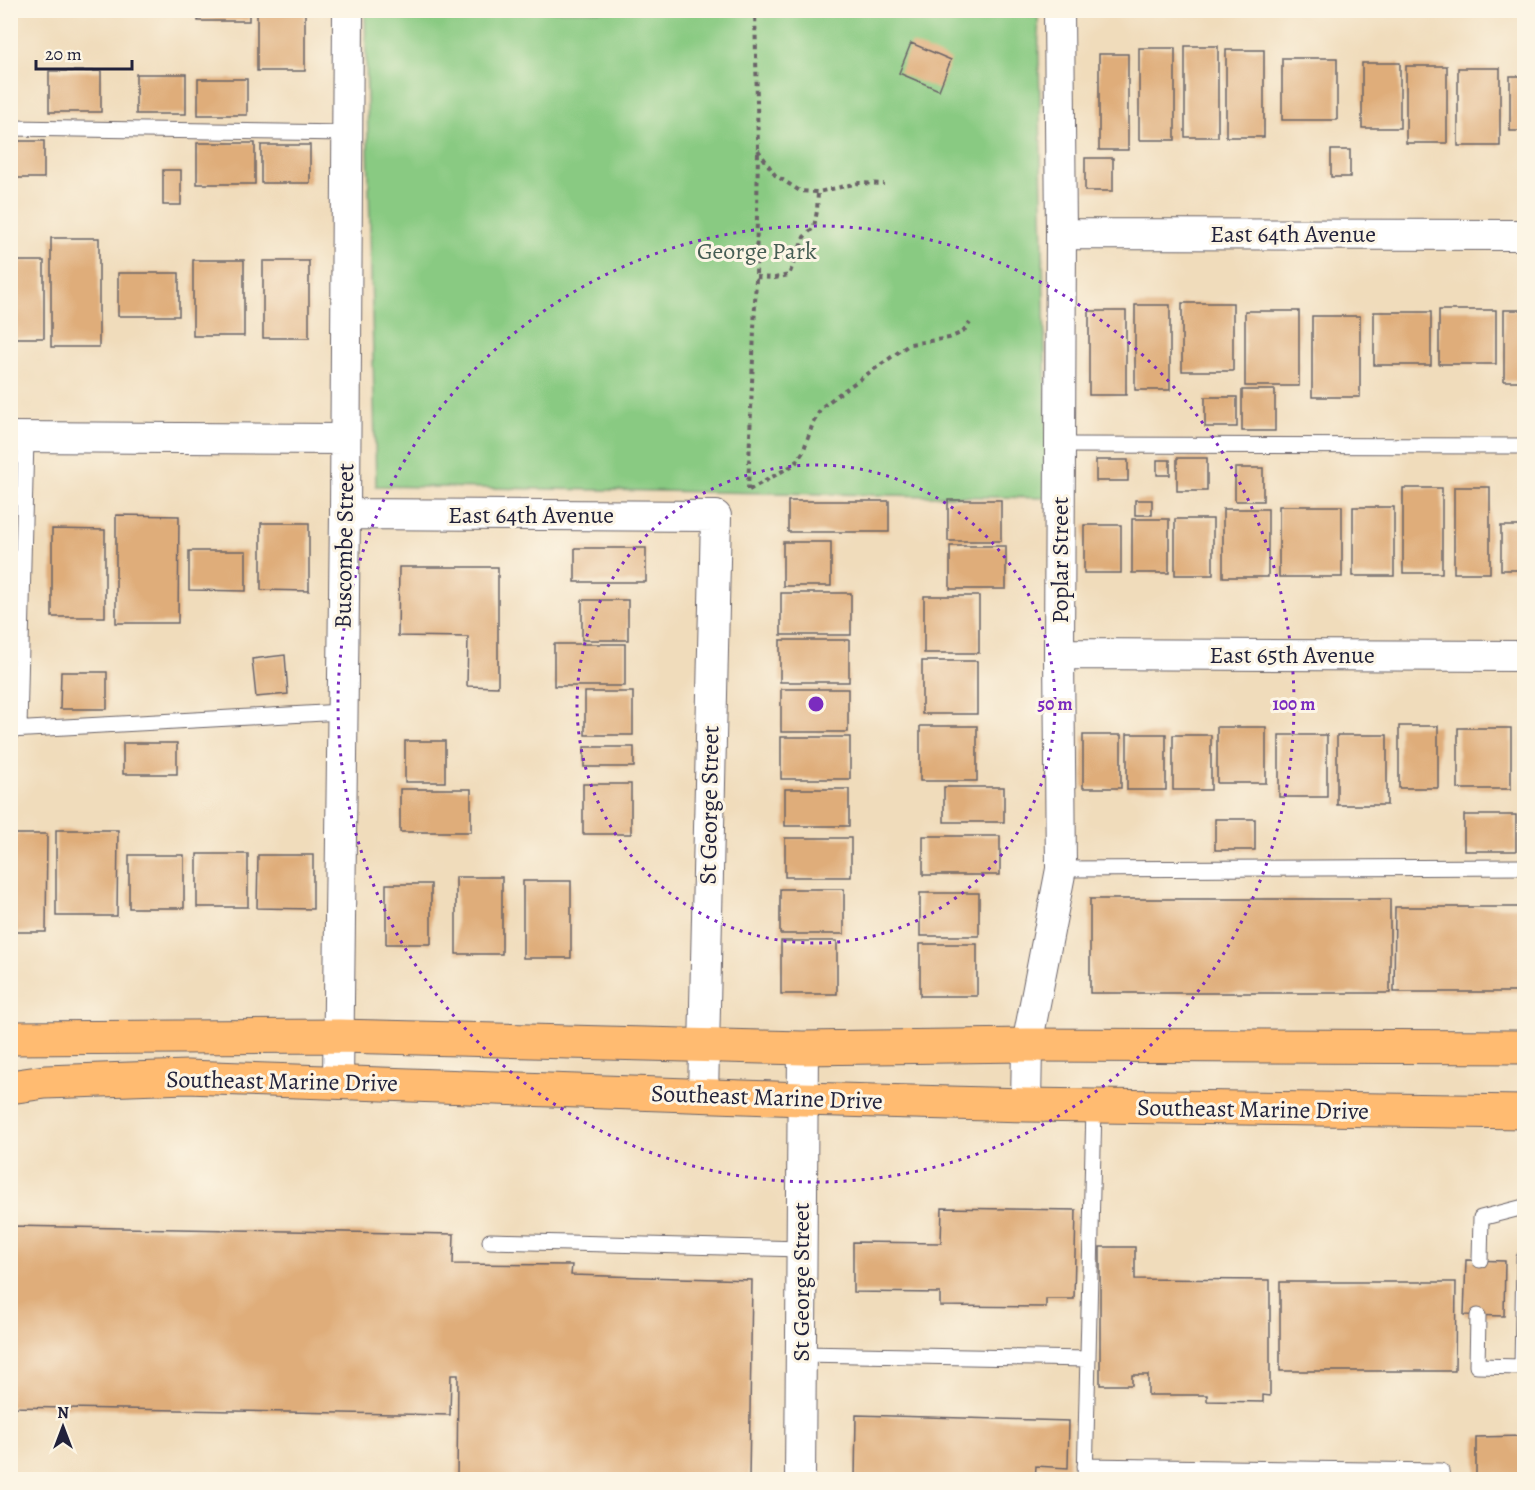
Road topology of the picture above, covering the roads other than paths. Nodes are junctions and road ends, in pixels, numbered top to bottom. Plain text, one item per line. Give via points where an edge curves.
1 (348, 10) edge
2 (1059, 10) edge
3 (10, 128) edge
4 (347, 133) junction
5 (1061, 234) junction
6 (1524, 235) edge
7 (18, 437) edge
8 (345, 439) junction
9 (1060, 445) junction
10 (1524, 446) edge
11 (345, 514) junction
12 (716, 516) joint
13 (1059, 654) junction
14 (1524, 656) edge
15 (342, 712) junction
16 (15, 730) edge
17 (1524, 867) edge
18 (1061, 870) junction
19 (339, 1036) junction
20 (10, 1038) edge
21 (703, 1045) junction
22 (1027, 1045) junction
23 (1524, 1047) edge
24 (802, 1048) junction
25 (338, 1081) junction
26 (10, 1087) edge
27 (703, 1095) junction
28 (802, 1100) junction
29 (1026, 1105) junction
30 (1094, 1107) junction
31 (1524, 1112) edge
32 (1524, 1207) edge
33 (490, 1241) dead end
34 (801, 1249) junction
35 (1524, 1258) edge
36 (1480, 1260) dead end
37 (1524, 1311) edge
38 (1478, 1316) dead end
39 (801, 1354) junction
40 (1088, 1359) junction
41 (1523, 1367) edge
42 (1085, 1473) edge
43 (1140, 1473) edge
44 (1355, 1475) edge
45 (800, 1479) edge
46 (1442, 1479) edge

1 - 4 street, Buscombe Street
2 - 5 street, Poplar Street
3 - 4 lane
4 - 8 street, Buscombe Street
5 - 6 street, East 64th Avenue
5 - 9 street, Poplar Street
7 - 8 street
7 - 16 lane
8 - 11 street, Buscombe Street
9 - 10 lane
9 - 13 street, Poplar Street
11 - 12 street, East 64th Avenue
11 - 15 street, Buscombe Street
12 - 21 street, St George Street
13 - 14 street, East 65th Avenue
13 - 18 street, Poplar Street
15 - 16 lane
15 - 19 street, Buscombe Street
17 - 18 lane
18 - 22 street, Poplar Street
19 - 20 main road, Southeast Marine Drive
19 - 21 main road, Southeast Marine Drive
19 - 25 street, Buscombe Street
21 - 24 main road, Southeast Marine Drive
21 - 27 street, St George Street
22 - 23 main road, Southeast Marine Drive
22 - 24 main road, Southeast Marine Drive
22 - 29 street, Poplar Street
24 - 28 street, St George Street
25 - 26 main road, Southeast Marine Drive via 187,1077 45,1082
25 - 27 main road, Southeast Marine Drive
27 - 28 main road, Southeast Marine Drive
28 - 29 main road, Southeast Marine Drive
28 - 34 street, St George Street
29 - 30 main road, Southeast Marine Drive
30 - 31 main road, Southeast Marine Drive
30 - 40 lane
32 - 36 lane via 1481,1218
33 - 34 lane
34 - 39 street, St George Street
35 - 37 lane
37 - 41 lane
38 - 41 lane via 1477,1366
39 - 40 lane
39 - 45 street, St George Street
40 - 42 lane
42 - 43 lane
43 - 44 lane
44 - 46 lane via 1441,1471

